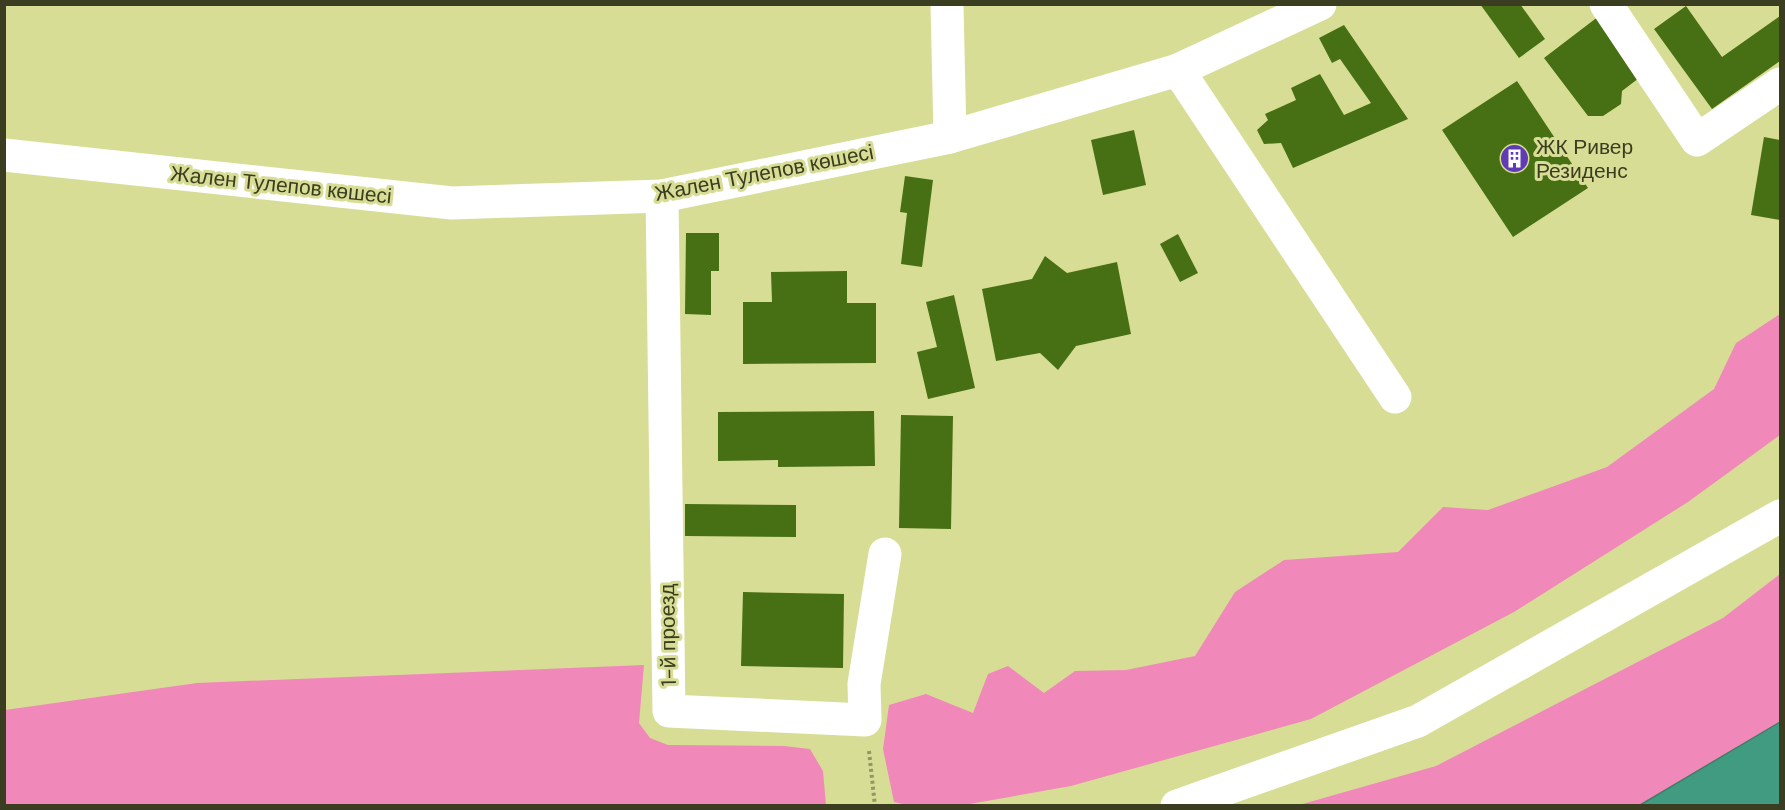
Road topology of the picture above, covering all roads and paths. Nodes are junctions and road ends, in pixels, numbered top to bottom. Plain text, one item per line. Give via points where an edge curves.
1 (947, 4) edge
2 (1320, 4) edge
3 (1606, 4) edge
4 (1178, 70) junction
5 (1780, 84) edge
6 (950, 136) junction
7 (4, 155) edge
8 (662, 196) junction
9 (1395, 397) dead end
10 (1780, 516) edge
11 (885, 554) dead end
12 (865, 720) junction
13 (875, 806) edge
14 (1178, 806) edge

1 - 6 street
2 - 4 street, Жален Тулепов көшесі
3 - 5 street via 1697,140
4 - 6 street, Жален Тулепов көшесі
4 - 9 street
6 - 8 street, Жален Тулепов көшесі
7 - 8 street, Жален Тулепов көшесі via 452,203
8 - 12 street, 1-й проезд via 669,711
10 - 14 street via 1418,721
11 - 12 street via 864,684
12 - 13 path

